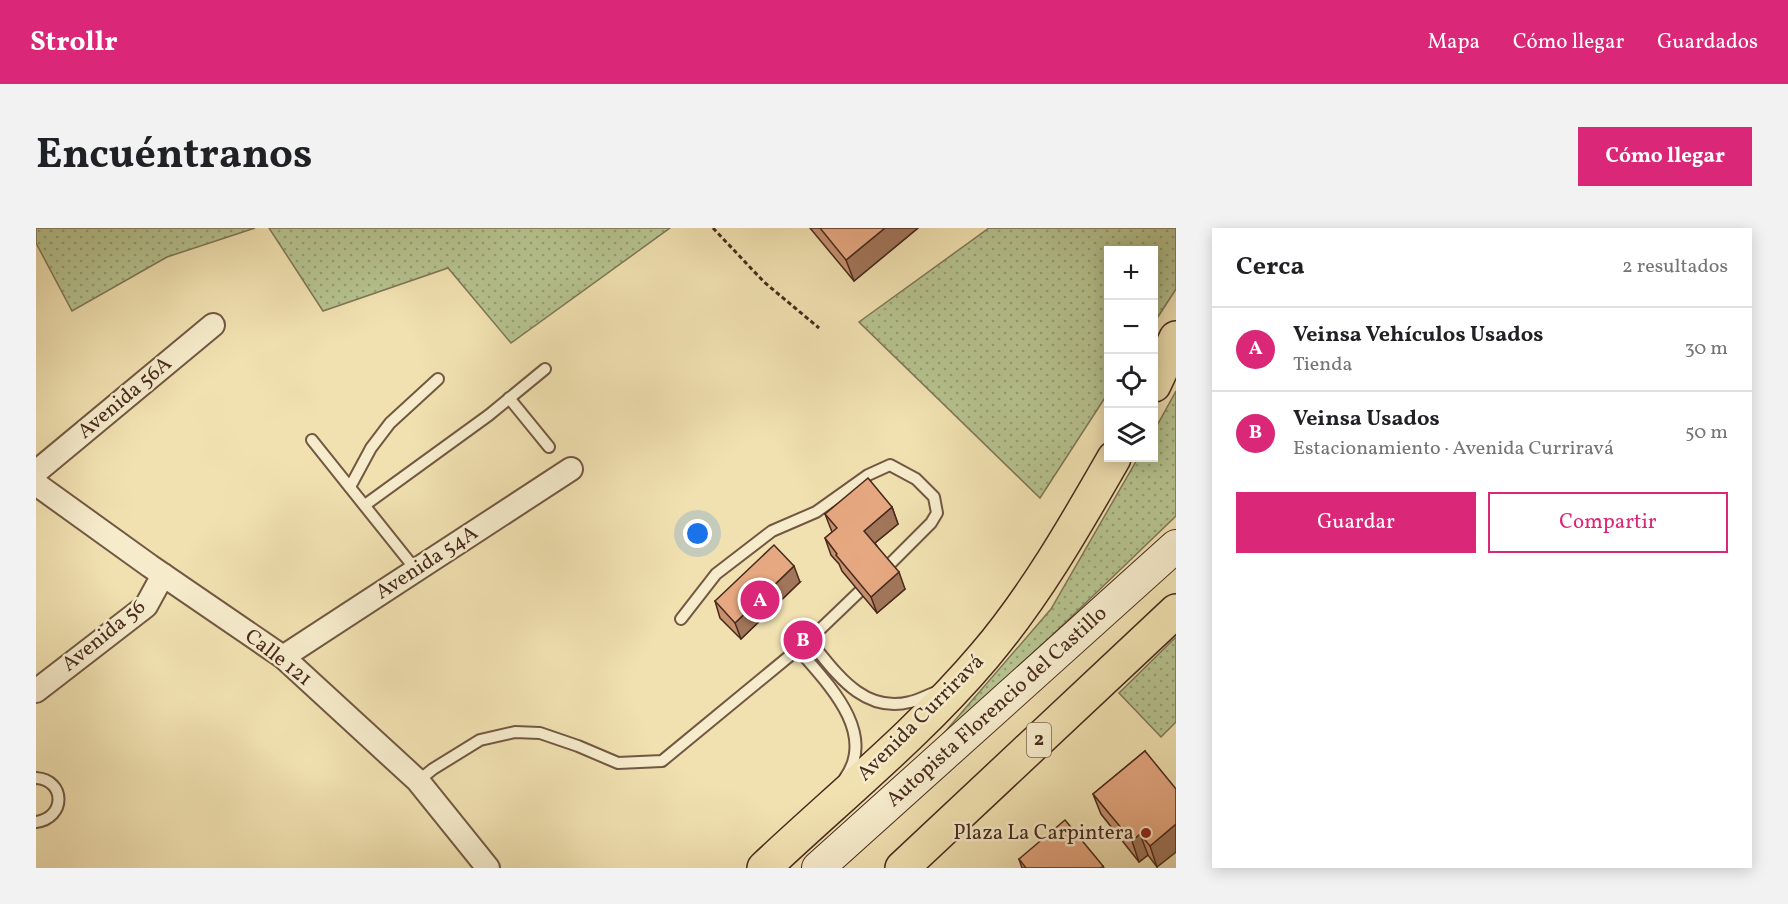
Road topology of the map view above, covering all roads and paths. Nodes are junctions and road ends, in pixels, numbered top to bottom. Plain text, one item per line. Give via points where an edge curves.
1 (713, 228) edge
2 (213, 324) dead end
3 (819, 328) dead end
4 (1176, 339) edge
5 (545, 369) dead end
6 (1158, 377) edge
7 (438, 379) dead end
8 (509, 398) junction
9 (312, 440) dead end
10 (549, 447) dead end
11 (1112, 462) edge
12 (571, 469) dead end
13 (36, 472) edge
14 (36, 484) edge
15 (350, 487) junction
16 (365, 506) junction
17 (1176, 546) edge
18 (887, 567) edge
19 (416, 570) junction
20 (163, 575) junction
21 (859, 592) edge
22 (1176, 611) edge
23 (681, 619) dead end
24 (809, 640) junction
25 (798, 649) junction
26 (984, 656) junction
27 (283, 657) junction
28 (36, 691) edge
29 (36, 778) edge
30 (418, 781) junction
31 (36, 822) edge
32 (808, 826) junction
33 (488, 868) edge
34 (764, 868) edge
35 (818, 868) edge
36 (902, 868) edge

1 - 3 path via 764,282
2 - 13 street, Avenida 56A
4 - 6 highway
5 - 8 lane
7 - 15 lane via 390,423
8 - 10 lane
8 - 16 lane
9 - 15 lane
11 - 26 highway, Avenida Curriravá via 1064,544
12 - 19 street, Avenida 54A
14 - 20 street, Calle 121
15 - 16 lane
16 - 19 lane
17 - 35 main road, Autopista Florencio del Castillo
18 - 23 lane via 937,513 934,497 916,479 890,465 868,475 816,512 772,531 716,574
19 - 27 street, Avenida 54A
20 - 27 street, Calle 121
20 - 28 street, Avenida 56 via 146,606
21 - 24 lane
22 - 36 highway, 2
24 - 25 lane
24 - 26 lane via 848,687 889,704 909,702 939,691
25 - 30 lane via 662,761 618,763 540,733 515,732 480,740
25 - 32 lane via 838,696 854,730 856,750 849,773
26 - 32 highway, Avenida Curriravá via 922,723
27 - 30 street, Calle 121
29 - 31 lane via 53,785 58,803 53,814
30 - 33 street, Calle 121
32 - 34 highway, Avenida Curriravá

